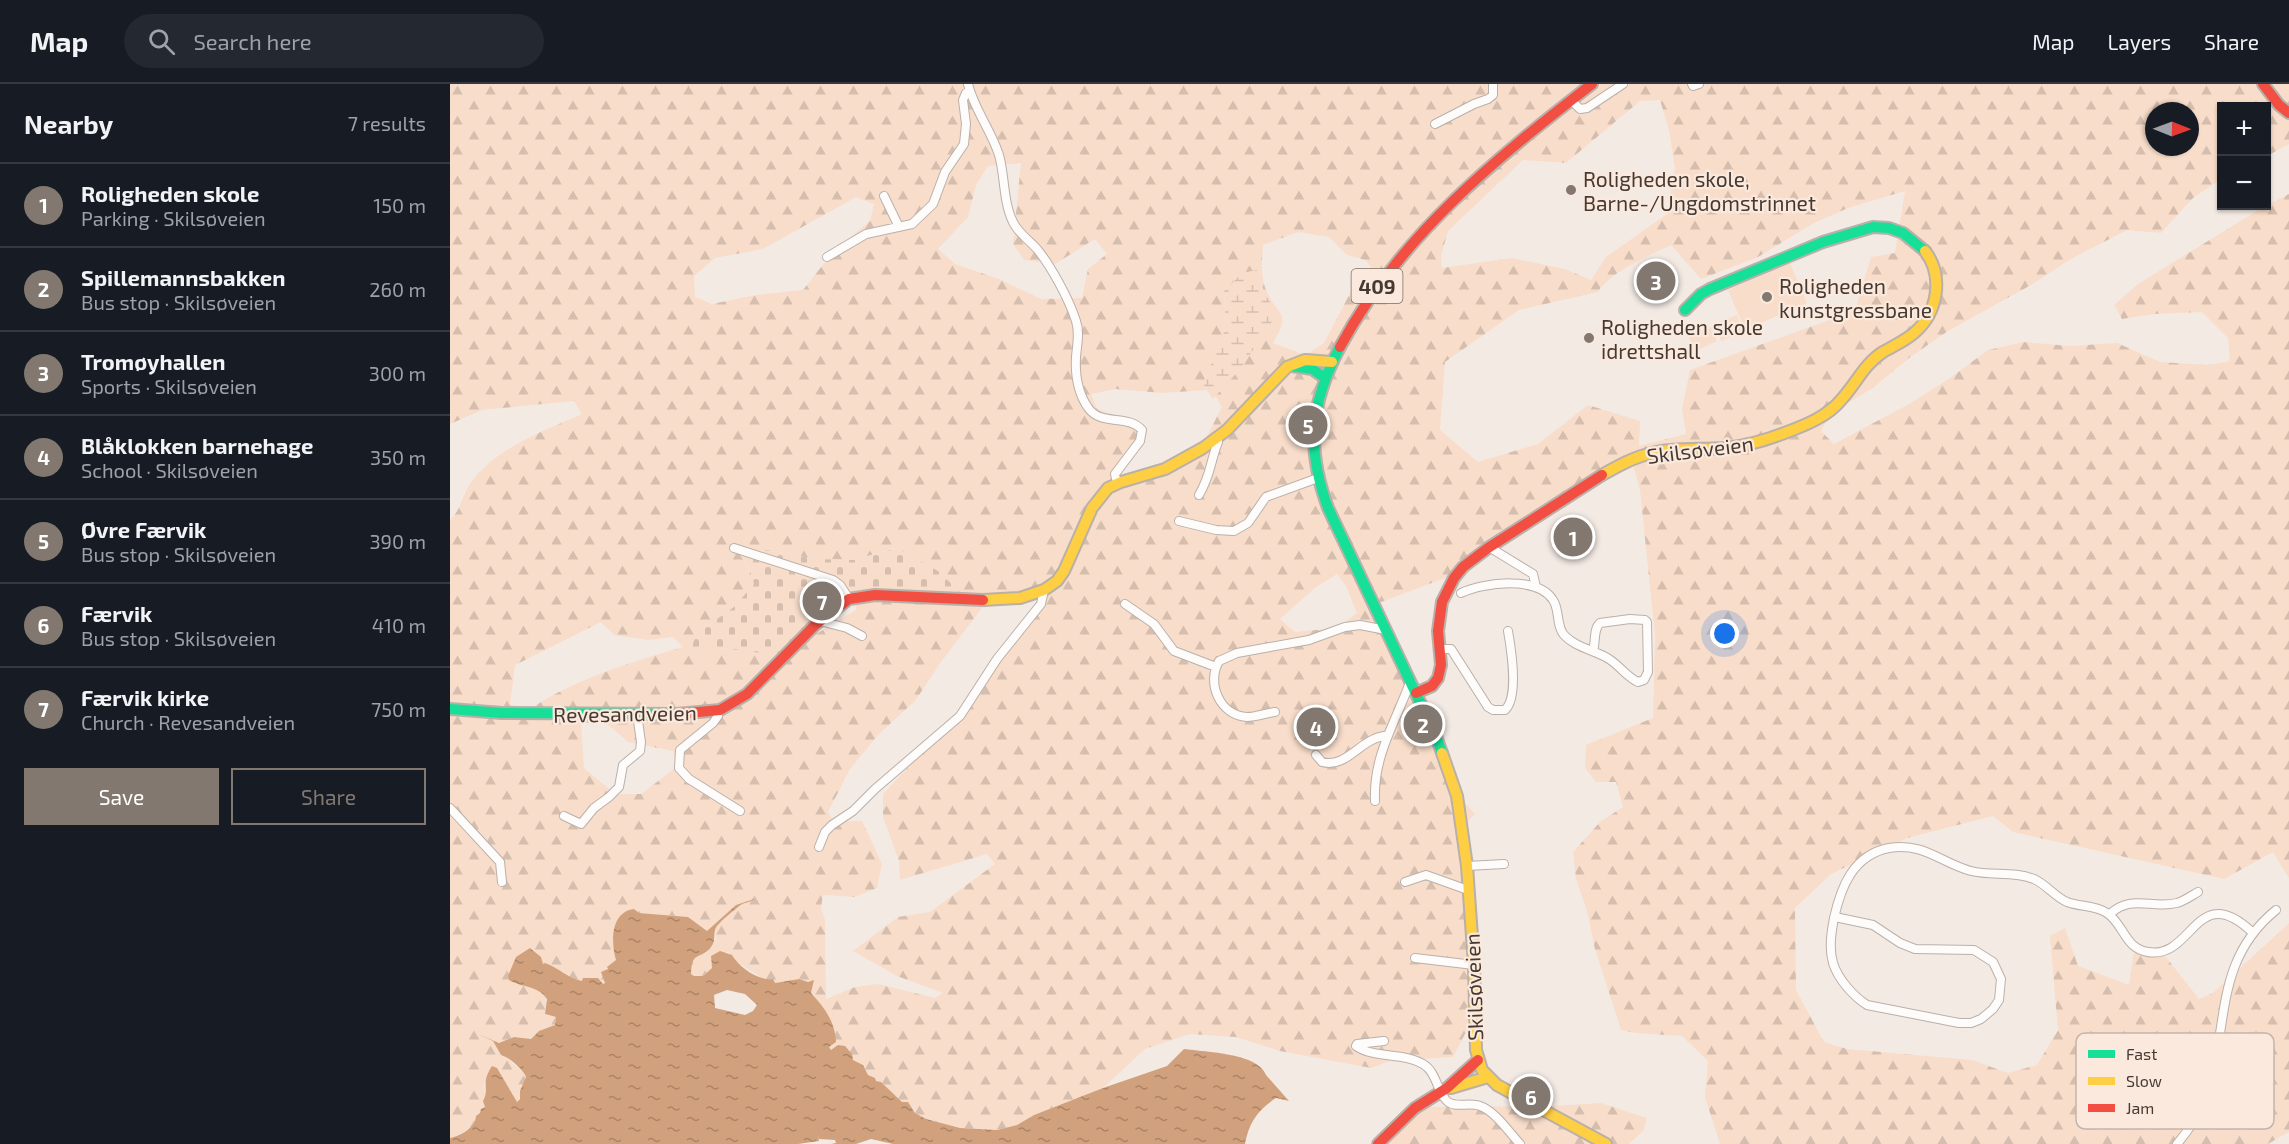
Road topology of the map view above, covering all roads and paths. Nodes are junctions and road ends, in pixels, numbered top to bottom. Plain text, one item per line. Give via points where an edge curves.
1 (1493, 84) edge
2 (1592, 84) edge
3 (1623, 84) edge
4 (1692, 84) edge
5 (1700, 84) edge
6 (2264, 84) edge
7 (969, 88) edge
8 (1571, 100) junction
9 (2289, 113) edge
10 (1435, 124) dead end
11 (884, 196) dead end
12 (899, 227) junction
13 (827, 257) dead end
14 (1685, 310) dead end
15 (1332, 362) junction
16 (1289, 366) junction
17 (1325, 378) junction
18 (1216, 439) junction
19 (1318, 478) junction
20 (1117, 483) junction
21 (1199, 495) dead end
22 (1179, 521) dead end
23 (1489, 547) junction
24 (734, 548) dead end
25 (1536, 587) junction
26 (1044, 590) junction
27 (1461, 592) dead end
28 (849, 599) junction
29 (1125, 604) dead end
30 (820, 621) junction
31 (1386, 630) junction
32 (1508, 631) dead end
33 (862, 636) dead end
34 (1439, 649) junction
35 (1593, 651) junction
36 (1216, 667) junction
37 (1414, 688) junction
38 (450, 709) edge
39 (716, 711) junction
40 (1275, 712) dead end
41 (637, 714) junction
42 (1388, 735) junction
43 (1316, 754) dead end
44 (1375, 801) dead end
45 (450, 808) edge
46 (740, 811) dead end
47 (564, 816) dead end
48 (819, 847) dead end
49 (1504, 864) dead end
50 (1467, 866) junction
51 (502, 882) dead end
52 (1405, 882) dead end
53 (1468, 890) junction
54 (2198, 892) dead end
55 (2276, 910) dead end
56 (2109, 914) junction
57 (1834, 917) junction
58 (2252, 932) junction
59 (1415, 958) dead end
60 (1474, 966) junction
61 (2219, 1033) edge
62 (1384, 1041) dead end
63 (1475, 1062) junction
64 (1484, 1078) junction
65 (1445, 1090) junction
66 (2187, 1129) edge
67 (1378, 1144) edge
68 (1520, 1144) edge
69 (1606, 1144) edge
70 (2177, 1144) edge

1 - 10 street via 1493,94 1488,99
2 - 8 main road, Skilsøveien / 409
3 - 8 street via 1587,108 1580,109
4 - 5 street
6 - 9 main road
7 - 12 street via 963,100 964,144 945,172 933,204 912,224
7 - 20 street via 999,156 1012,220 1050,266 1076,321 1076,375 1087,405 1094,415 1129,422 1142,430 1140,441 1115,474
8 - 15 main road, Skilsøveien / 409 via 1460,191 1426,225 1371,294
11 - 12 street
12 - 13 street via 866,234
14 - 23 main road, Skilsøveien via 1701,294 1720,284 1814,245 1873,227 1899,231 1915,241 1930,259 1936,281 1935,301 1922,326 1873,359 1842,400 1818,418 1753,444 1684,447 1634,458
15 - 16 main road via 1302,360
15 - 17 main road, Skilsøveien / 409
16 - 17 main road via 1312,369
16 - 18 main road, Revesandveien
17 - 19 main road, Skilsøveien / 409 via 1313,431
18 - 20 main road, Revesandveien via 1174,465
18 - 21 street via 1209,479
19 - 22 street via 1266,497 1248,523 1234,531
19 - 31 main road, Skilsøveien / 409 via 1328,508
20 - 26 main road, Revesandveien via 1100,495 1064,571
23 - 25 street via 1533,574
23 - 34 main road, Skilsøveien via 1460,568 1446,590 1438,617
24 - 28 street via 833,580
25 - 27 street via 1490,584
25 - 35 street via 1553,599 1566,637
26 - 28 main road, Revesandveien via 1004,600 875,595
26 - 48 street, Revesandveien via 1041,604 997,658 960,716 832,825
28 - 30 main road, Revesandveien
29 - 36 street via 1154,624 1174,651
30 - 33 street
30 - 39 main road, Revesandveien via 756,687
31 - 36 street via 1360,625 1345,627 1309,640 1237,653 1219,661
31 - 37 main road, Skilsøveien / 409
32 - 34 street via 1514,663 1510,702 1505,710 1488,707 1455,653
34 - 37 main road, Skilsøveien via 1441,667 1437,681 1432,686
35 - 35 street via 1600,623 1645,620 1647,676 1638,682
36 - 40 street via 1213,677 1218,699 1230,713 1246,717
37 - 42 street via 1409,685
37 - 50 main road, Skilsøveien / 409 via 1457,796
38 - 41 main road, Revesandveien
39 - 41 main road, Revesandveien
39 - 46 street via 718,716 713,723 680,750 679,768 689,779
41 - 47 street via 640,751 623,765 619,787 580,824
42 - 43 street via 1331,764 1322,762
42 - 44 street via 1374,780
45 - 51 street via 500,862
49 - 50 street
50 - 53 main road, Skilsøveien / 409
52 - 53 street via 1426,875
53 - 60 main road, Skilsøveien / 409
54 - 56 street via 2175,903 2126,903
55 - 58 street
56 - 57 street via 2063,900 2031,878 1971,871 1927,851 1897,847 1872,854 1853,870 1841,891
56 - 58 street via 2133,946 2148,952 2173,947 2194,925 2210,916 2228,916
57 - 57 street via 1830,946 1835,969 1867,1005 1965,1023 1981,1019 1996,1005 2001,987 1999,974 1993,962 1979,952 1969,948 1915,948 1873,925
58 - 61 street via 2230,977
59 - 60 street
60 - 63 main road, Skilsøveien / 409
62 - 65 street via 1356,1046 1367,1052 1422,1063
63 - 64 main road, Skilsøveien / 409
63 - 65 main road
64 - 65 main road
64 - 69 main road, Skilsøveien / 409
65 - 67 main road via 1415,1108
65 - 68 street via 1447,1101 1453,1104 1474,1104 1486,1109
66 - 70 street

